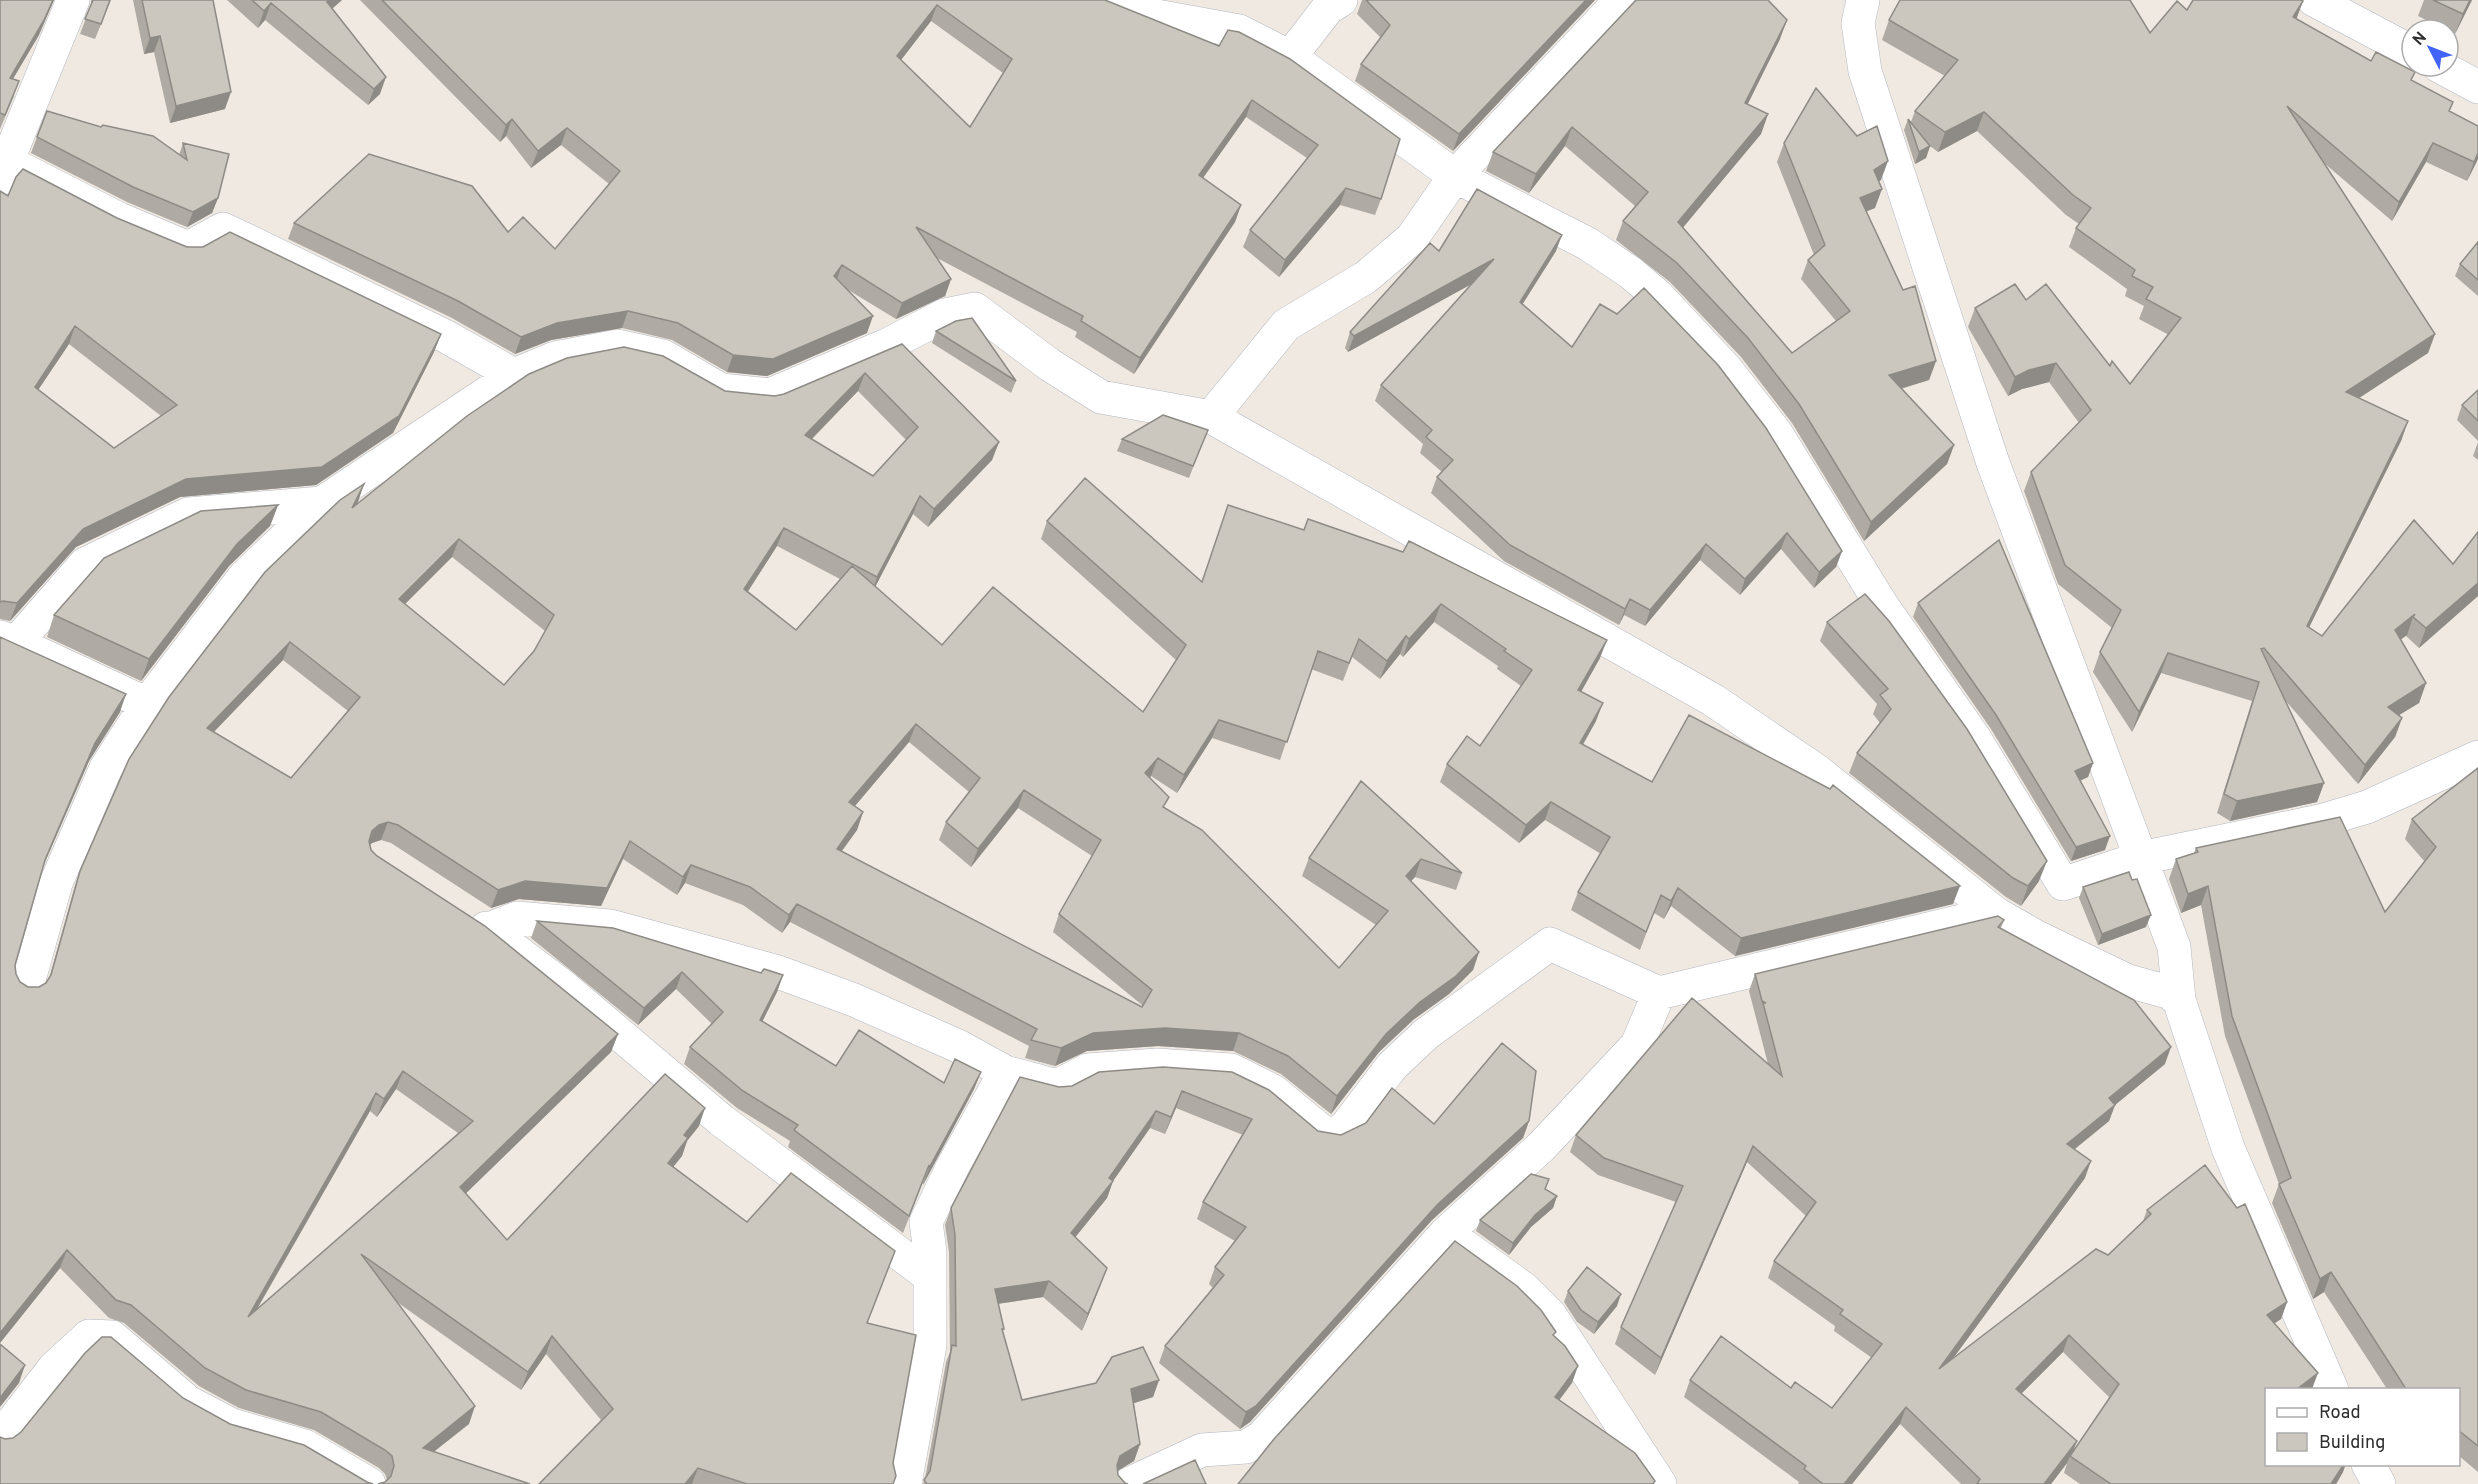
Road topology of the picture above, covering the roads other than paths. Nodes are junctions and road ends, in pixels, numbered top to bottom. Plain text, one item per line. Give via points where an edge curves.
1 (73, 0) edge
2 (1107, 0) edge
3 (1341, 0) edge
4 (1621, 0) edge
5 (1863, 0) edge
6 (2314, 0) edge
7 (2400, 46) edge
8 (1290, 57) junction
9 (2460, 77) edge
10 (2478, 87) edge
11 (3, 165) edge
12 (1455, 176) junction
13 (514, 375) junction
14 (1211, 417) junction
15 (322, 503) junction
16 (8, 640) edge
17 (147, 704) junction
18 (2478, 757) edge
19 (2141, 858) junction
20 (459, 910) edge
21 (1995, 913) junction
22 (489, 929) junction
23 (27, 987) edge
24 (1659, 993) junction
25 (2179, 1000) junction
26 (1005, 1072) junction
27 (1446, 1233) junction
28 (928, 1275) junction
29 (2332, 1388) edge
30 (0, 1438) edge
31 (2369, 1466) edge
32 (369, 1484) edge
33 (905, 1484) edge
34 (1129, 1484) edge
35 (1660, 1484) edge
36 (2379, 1484) edge

1 - 11 street
2 - 8 street via 1129,10 1239,31
3 - 8 street via 1328,8
4 - 12 street
5 - 19 street via 1858,23 1865,71 1922,249 1993,463
6 - 7 street
8 - 12 street
9 - 10 street
11 - 13 street via 188,248 223,229 445,336
12 - 14 street via 1412,238 1366,277 1286,325
12 - 19 street via 1588,244 1631,273 1658,296 1726,369 1776,433 1881,604 1975,739 2063,884
13 - 14 street via 555,358 618,346 663,356 721,390 770,395 887,345 945,315 975,309 1101,397
13 - 15 street
14 - 21 street via 1713,700 1817,771
15 - 16 street via 188,514 85,564
15 - 17 street via 244,577
16 - 17 street
17 - 23 street via 106,768 56,883
18 - 19 street via 2348,813
19 - 25 street via 2174,947
20 - 22 street
21 - 24 street
21 - 25 street via 2128,981 2168,992
22 - 26 street via 517,918 610,926 778,972 854,1000 958,1046
22 - 28 street via 721,1120
24 - 26 street via 1550,944 1426,1034 1392,1066 1346,1128 1335,1133 1324,1133 1273,1091 1231,1070 1157,1065 1088,1070 1057,1086
24 - 27 street via 1637,1045 1541,1146
25 - 29 street via 2228,1148
26 - 28 street via 926,1222
27 - 34 street via 1253,1444 1202,1450
27 - 35 street via 1523,1288 1550,1315
28 - 33 street via 930,1345
30 - 32 street via 54,1368 89,1336 112,1337 188,1402 232,1425 305,1446
31 - 36 street

